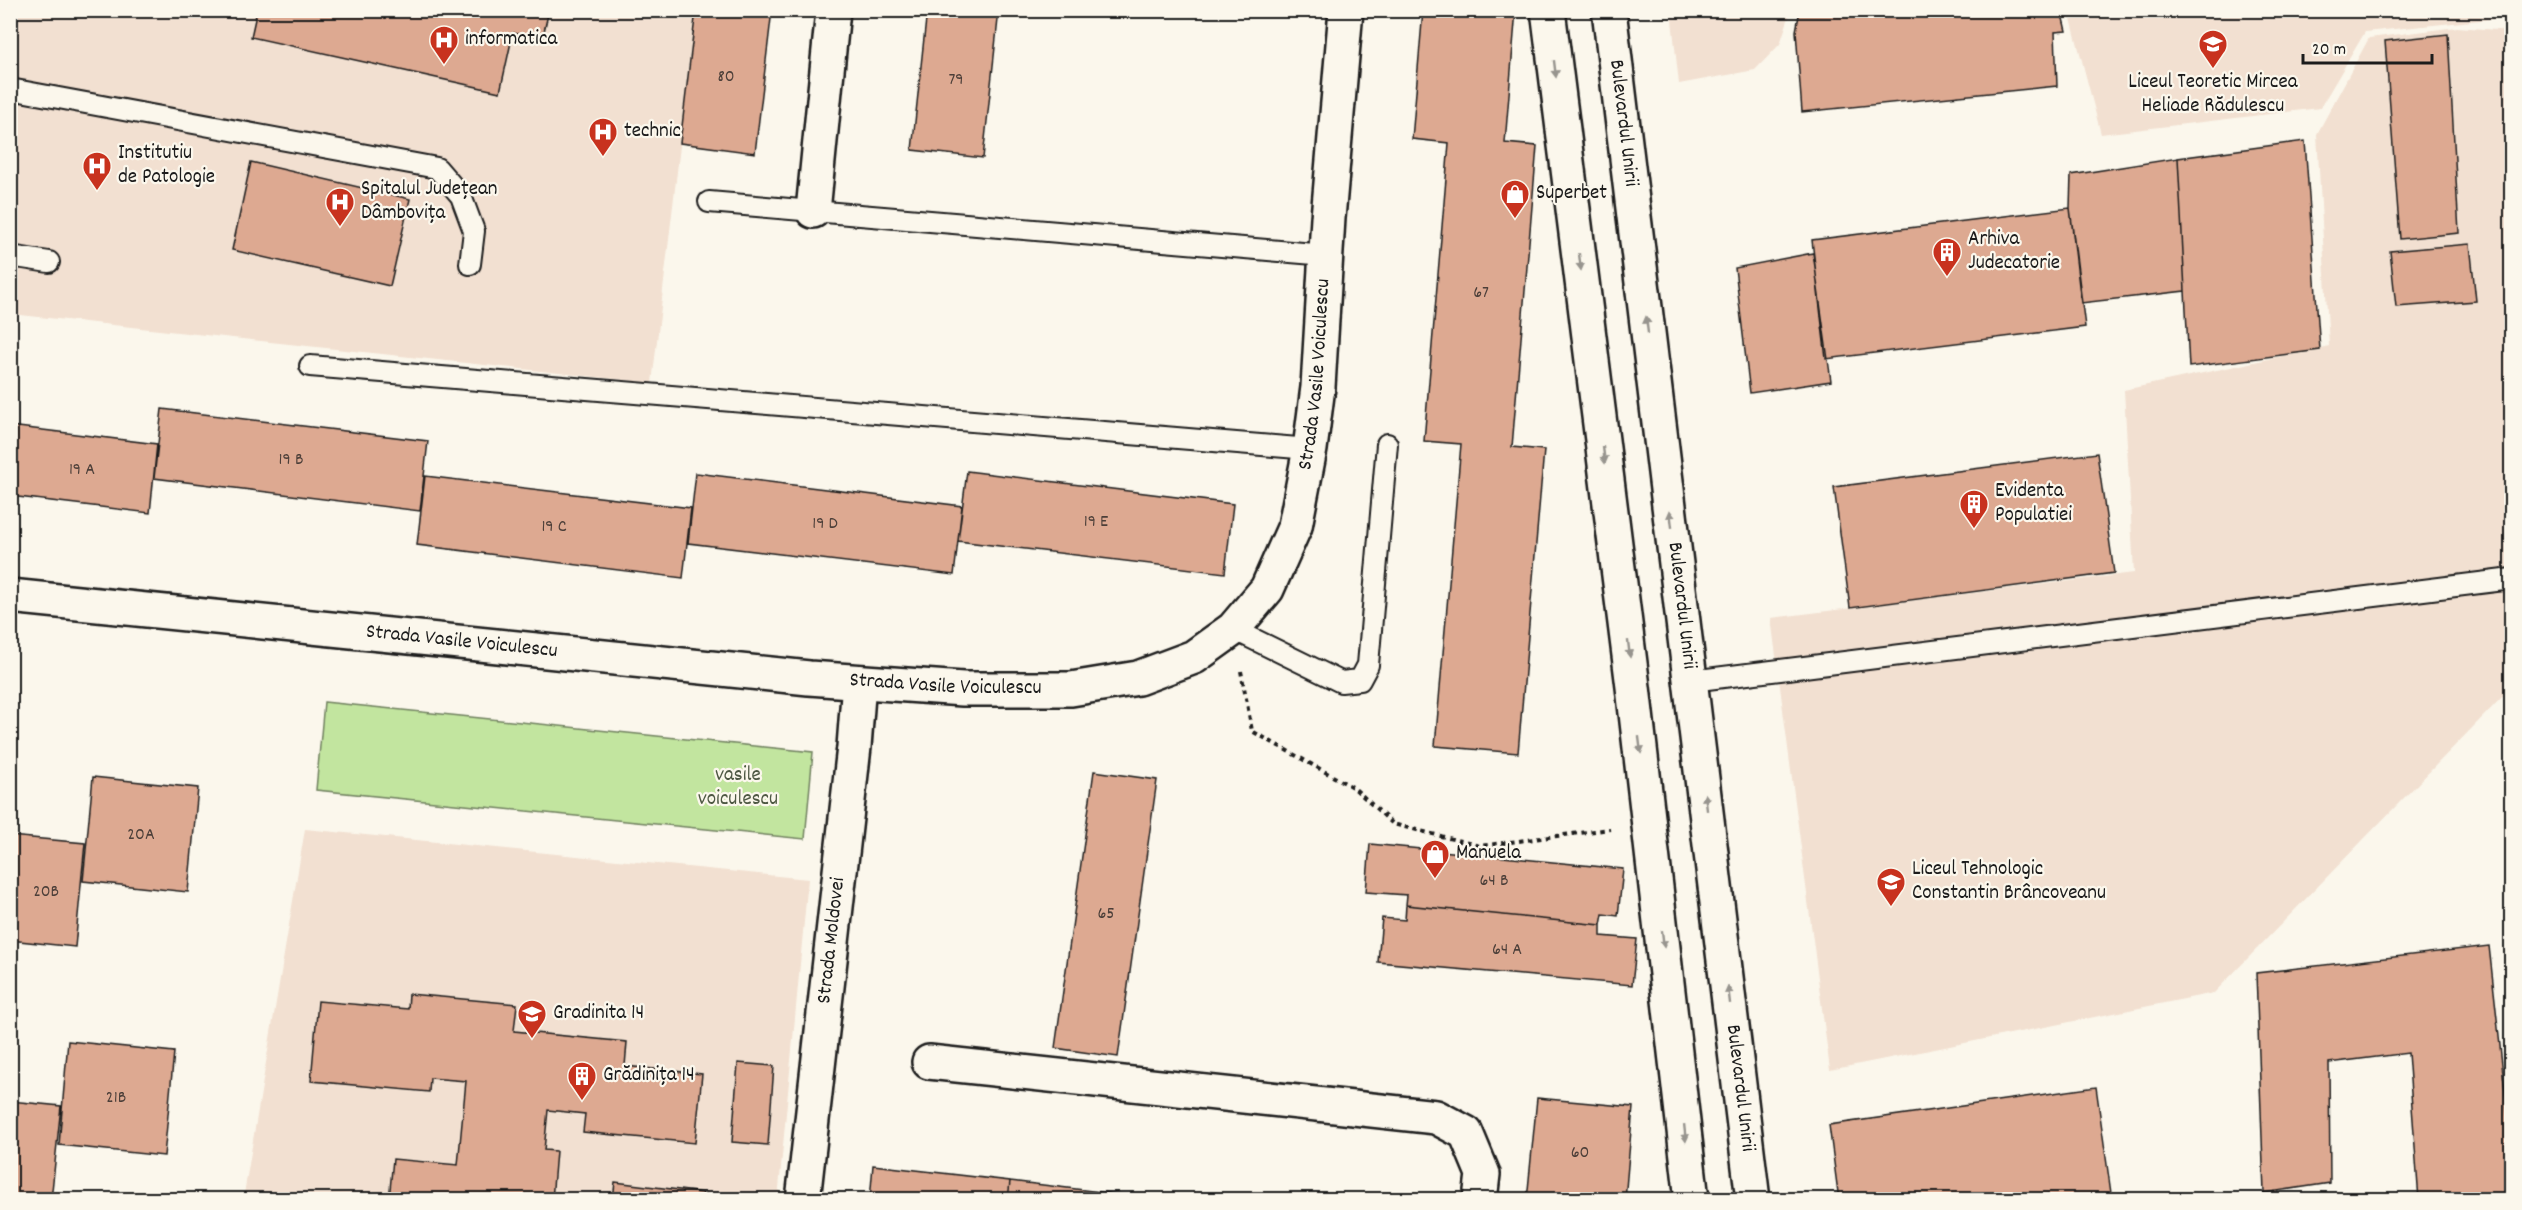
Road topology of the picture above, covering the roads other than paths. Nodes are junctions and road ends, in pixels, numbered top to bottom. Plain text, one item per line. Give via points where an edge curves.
1 (833, 10) edge
2 (1346, 10) edge
3 (1548, 10) edge
4 (1609, 10) edge
5 (10, 90) edge
6 (710, 202) dead end
7 (813, 211) junction
8 (1326, 255) junction
9 (10, 256) edge
10 (49, 262) dead end
11 (470, 264) dead end
12 (310, 366) dead end
13 (1388, 444) dead end
14 (1310, 449) junction
15 (2511, 579) edge
16 (10, 596) edge
17 (1233, 629) junction
18 (1691, 681) junction
19 (859, 682) junction
20 (929, 1062) dead end
21 (1482, 1187) edge
22 (803, 1200) edge
23 (1692, 1200) edge
24 (1753, 1200) edge

1 - 7 street
2 - 8 street, Strada Vasile Voiculescu
3 -> 23 street via 1633,687
18 -> 4 street, Bulevardul Unirii
5 - 11 lane via 437,168 461,196 474,231
6 - 7 lane
7 - 8 lane
8 - 14 street, Strada Vasile Voiculescu
9 - 10 lane
12 - 14 lane
13 - 17 lane via 1368,665 1360,680 1341,682
14 - 17 street, Strada Vasile Voiculescu via 1295,526 1267,589
15 - 18 lane
16 - 19 street, Strada Vasile Voiculescu
17 - 19 street, Strada Vasile Voiculescu via 1194,657 1138,678 1071,688 963,689
24 -> 18 street, Bulevardul Unirii
19 - 22 street, Strada Moldovei
20 - 21 street via 1436,1117 1466,1133

